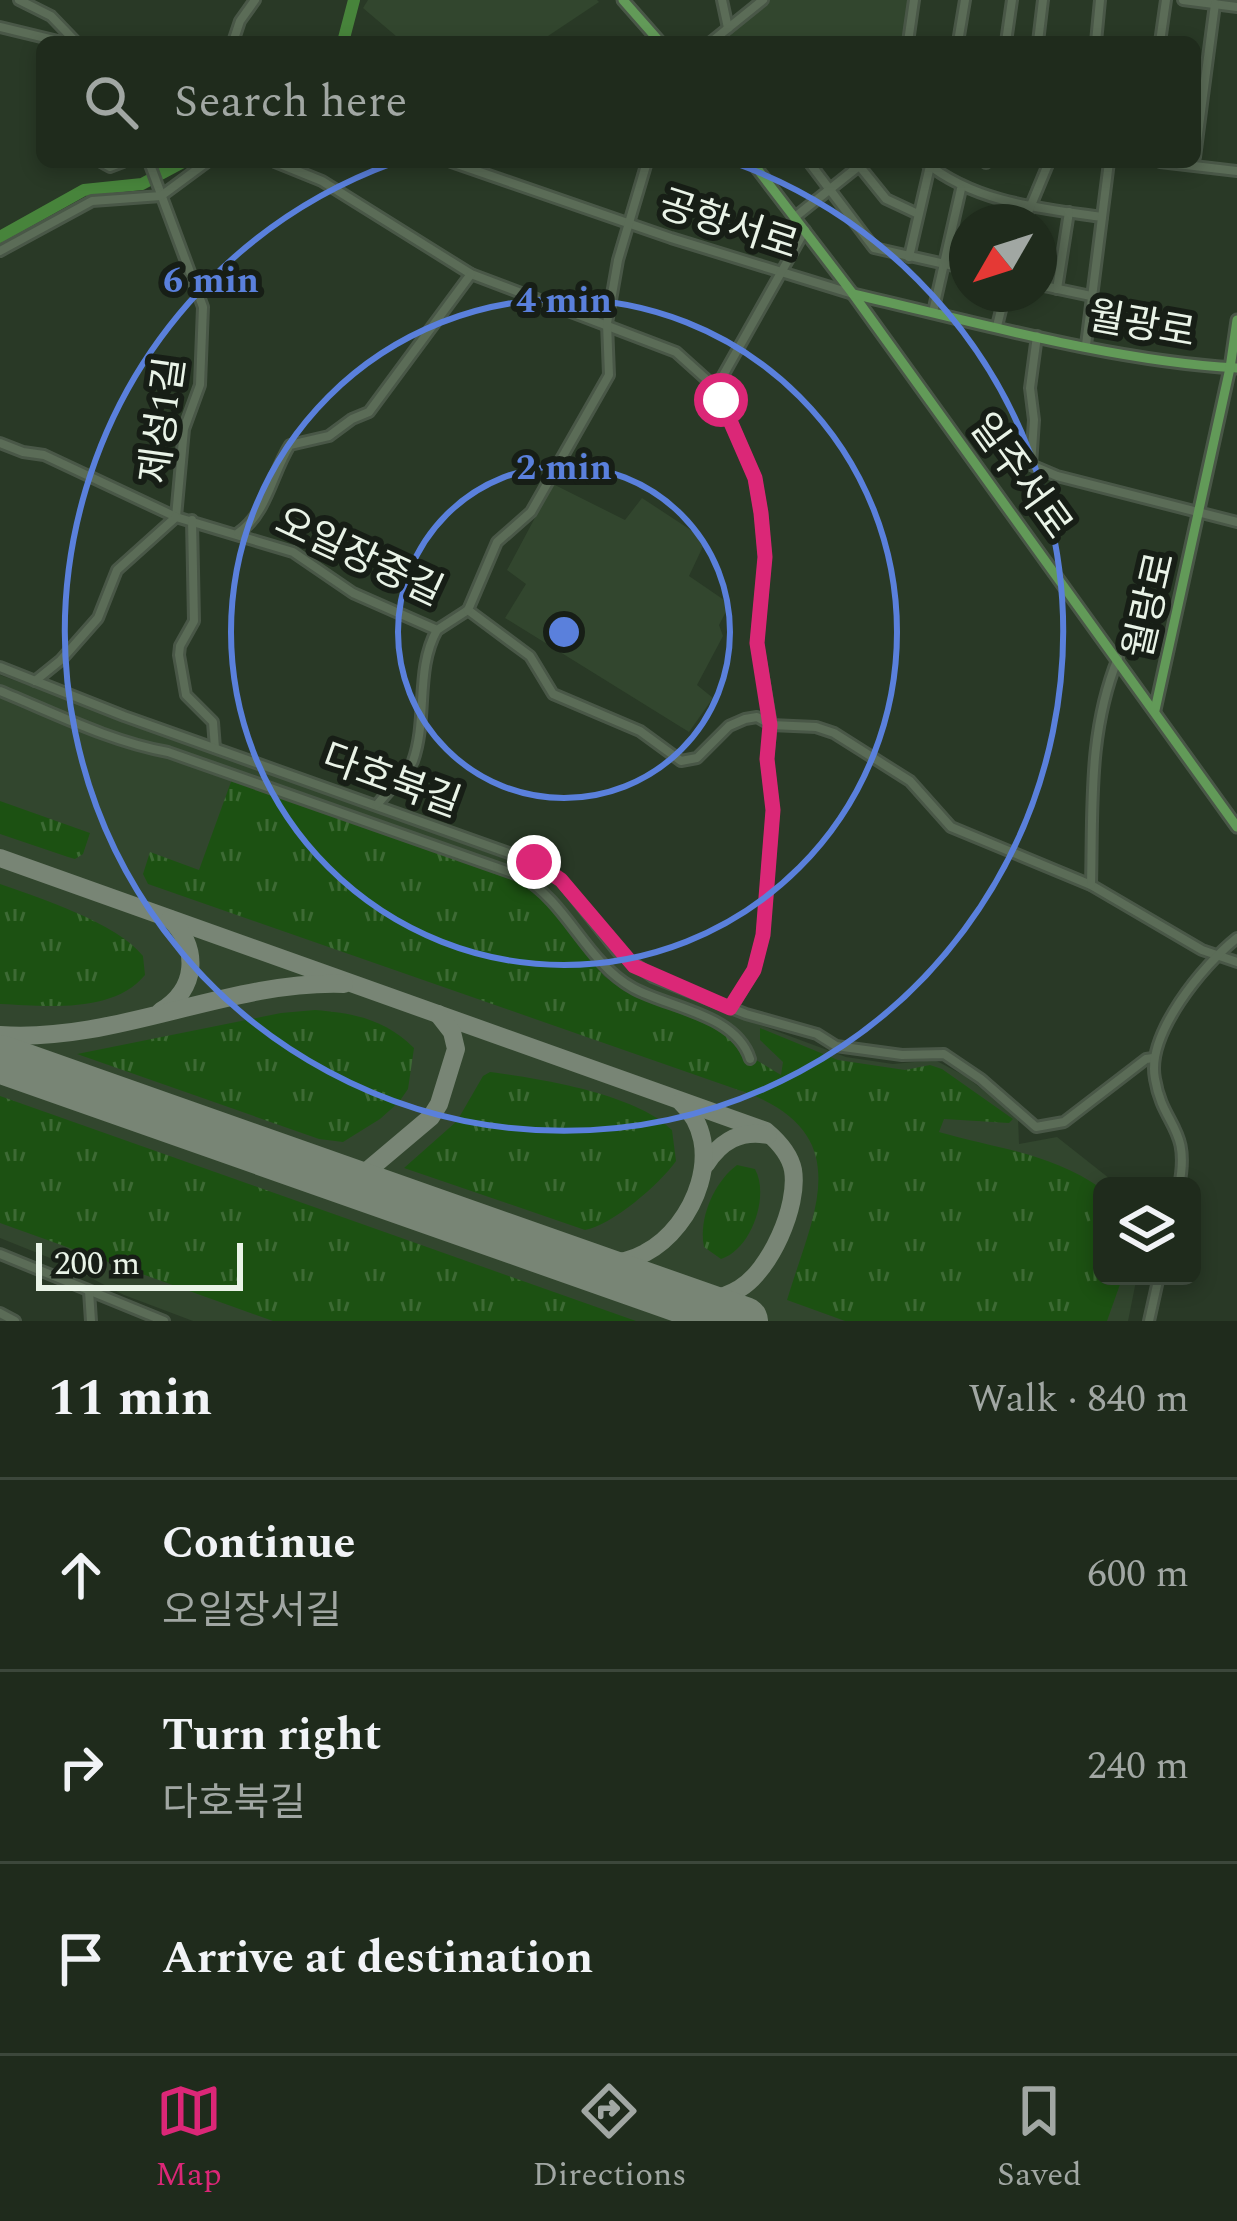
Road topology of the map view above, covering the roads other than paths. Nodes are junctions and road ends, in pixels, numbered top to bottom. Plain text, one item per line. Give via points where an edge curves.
1 (19, 0) edge
2 (255, 0) edge
3 (623, 0) edge
4 (722, 0) edge
5 (763, 0) edge
6 (914, 0) edge
7 (964, 0) edge
8 (1012, 0) edge
9 (1043, 0) edge
10 (1100, 0) edge
11 (1166, 0) edge
12 (1183, 0) edge
13 (1215, 4) junction
14 (1237, 7) edge
15 (0, 27) edge
16 (728, 28) junction
17 (37, 36) edge
18 (70, 36) edge
19 (235, 36) edge
20 (655, 36) edge
21 (718, 36) edge
22 (909, 36) edge
23 (959, 36) edge
24 (1007, 36) edge
25 (1039, 36) edge
26 (1097, 36) edge
27 (1161, 36) edge
28 (1201, 109) edge
29 (1201, 163) edge
30 (150, 168) edge
31 (199, 168) edge
32 (290, 168) edge
33 (469, 168) edge
34 (645, 168) edge
35 (757, 168) edge
36 (813, 168) edge
37 (853, 168) edge
38 (863, 168) edge
39 (926, 168) edge
40 (933, 168) edge
41 (1046, 168) edge
42 (1108, 168) edge
43 (1237, 171) edge
44 (962, 189) junction
45 (829, 190) junction
46 (161, 196) junction
47 (1021, 204) edge
48 (1030, 204) edge
49 (1057, 210) edge
50 (1069, 212) junction
51 (919, 214) junction
52 (794, 217) junction
53 (1102, 217) junction
54 (628, 222) junction
55 (805, 230) junction
56 (0, 251) edge
57 (909, 257) junction
58 (946, 264) junction
59 (949, 265) edge
60 (782, 273) junction
61 (471, 274) junction
62 (1057, 289) joint
63 (853, 294) junction
64 (1091, 296) junction
65 (1001, 312) edge
66 (934, 313) junction
67 (1237, 320) edge
68 (607, 323) junction
69 (998, 326) junction
70 (1037, 336) junction
71 (1086, 345) junction
72 (1234, 368) edge
73 (716, 388) junction
74 (0, 442) edge
75 (1031, 465) joint
76 (1199, 513) junction
77 (176, 517) junction
78 (192, 520) junction
79 (1237, 522) edge
80 (238, 532) junction
81 (468, 610) junction
82 (437, 630) junction
83 (1118, 658) junction
84 (0, 667) edge
85 (35, 681) junction
86 (0, 691) edge
87 (1155, 710) junction
88 (770, 725) junction
89 (215, 748) junction
90 (377, 805) junction
91 (1237, 827) edge
92 (1091, 884) junction
93 (1237, 938) edge
94 (1214, 957) junction
95 (1237, 962) edge
96 (730, 1008) junction
97 (1149, 1058) junction
98 (749, 1059) dead end
99 (1181, 1177) edge
100 (0, 1254) edge
101 (1157, 1285) edge
102 (89, 1291) junction
103 (0, 1313) edge
104 (15, 1321) edge
105 (91, 1321) edge
106 (164, 1321) edge
107 (1149, 1321) edge

1 - 18 street
2 - 19 street
3 - 20 main road
4 - 16 street
5 - 16 street
6 - 22 street
7 - 23 street
8 - 24 street
9 - 25 street
10 - 26 street
11 - 27 street
12 - 13 street
13 - 14 street
13 - 28 street
15 - 17 street
16 - 21 street
29 - 43 street
30 - 46 street, 제성1길
31 - 46 street
32 - 61 street
33 - 54 street, 공항서로
34 - 54 street
35 - 52 main road, 일주서로
36 - 45 street
37 - 45 street
38 - 51 street via 886,200
39 - 51 street
40 - 44 street
41 - 48 street
42 - 53 street
44 - 47 street
44 - 58 street
45 - 52 street
45 - 57 street via 874,248
46 - 56 street via 92,201
46 - 77 street, 제성1길 via 203,307 200,385 184,429
49 - 50 street
50 - 53 street
50 - 62 street
51 - 57 street
52 - 55 main road, 일주서로
53 - 64 street
54 - 60 street, 공항서로
54 - 68 street
55 - 60 street
55 - 63 main road, 일주서로
57 - 58 street
58 - 59 street
58 - 66 street
60 - 63 street, 공항서로
60 - 73 street
61 - 68 street
61 - 80 street via 370,412 329,436 290,446 250,526
62 - 64 street
63 - 66 main road, 월광로
63 - 83 main road, 일주서로
64 - 71 street
65 - 69 street
66 - 69 main road, 월광로
67 - 72 main road, 월랑로
68 - 73 street via 676,352
68 - 81 street via 602,391 530,512 497,542
69 - 70 main road, 월광로
70 - 71 main road, 월광로
70 - 75 street, 월광로
71 - 72 main road, 월광로
72 - 76 main road, 월랑로
73 - 88 street via 755,478 761,513 757,643
74 - 77 street, 오일장중길
75 - 76 street, 월랑로
76 - 79 street, 월랑로
76 - 87 main road, 월랑로
77 - 78 street, 오일장중길
77 - 85 street via 117,570 98,618
78 - 80 street, 오일장중길
78 - 89 street via 194,621 179,655 186,695 213,722
80 - 82 street, 오일장중길 via 292,551 353,593
81 - 82 street, 오일장중길
81 - 88 street, 오일장중길 via 530,656 554,694 640,731 681,761 697,758 737,722 757,717
82 - 90 street via 425,661 414,759
83 - 87 main road, 일주서로
83 - 92 street via 1093,750
84 - 85 street, 다호북길
85 - 89 street, 다호북길
86 - 98 street via 132,746 178,755 521,876 553,900 620,979 718,1024
87 - 91 main road, 일주서로
88 - 92 street, 오일장중길 via 833,733 910,781 951,827
88 - 96 street via 763,935 754,970
89 - 90 street, 다호북길
90 - 96 street, 다호북길 via 534,862 561,880 634,966
92 - 94 street, 오일장중길
93 - 94 street
94 - 95 street, 오일장중길
94 - 97 street
96 - 97 street, 다호북길 via 844,1048 944,1054 1036,1127 1064,1122
97 - 99 street via 1182,1140
100 - 102 street
101 - 107 street
102 - 105 street
102 - 106 street
103 - 104 street

